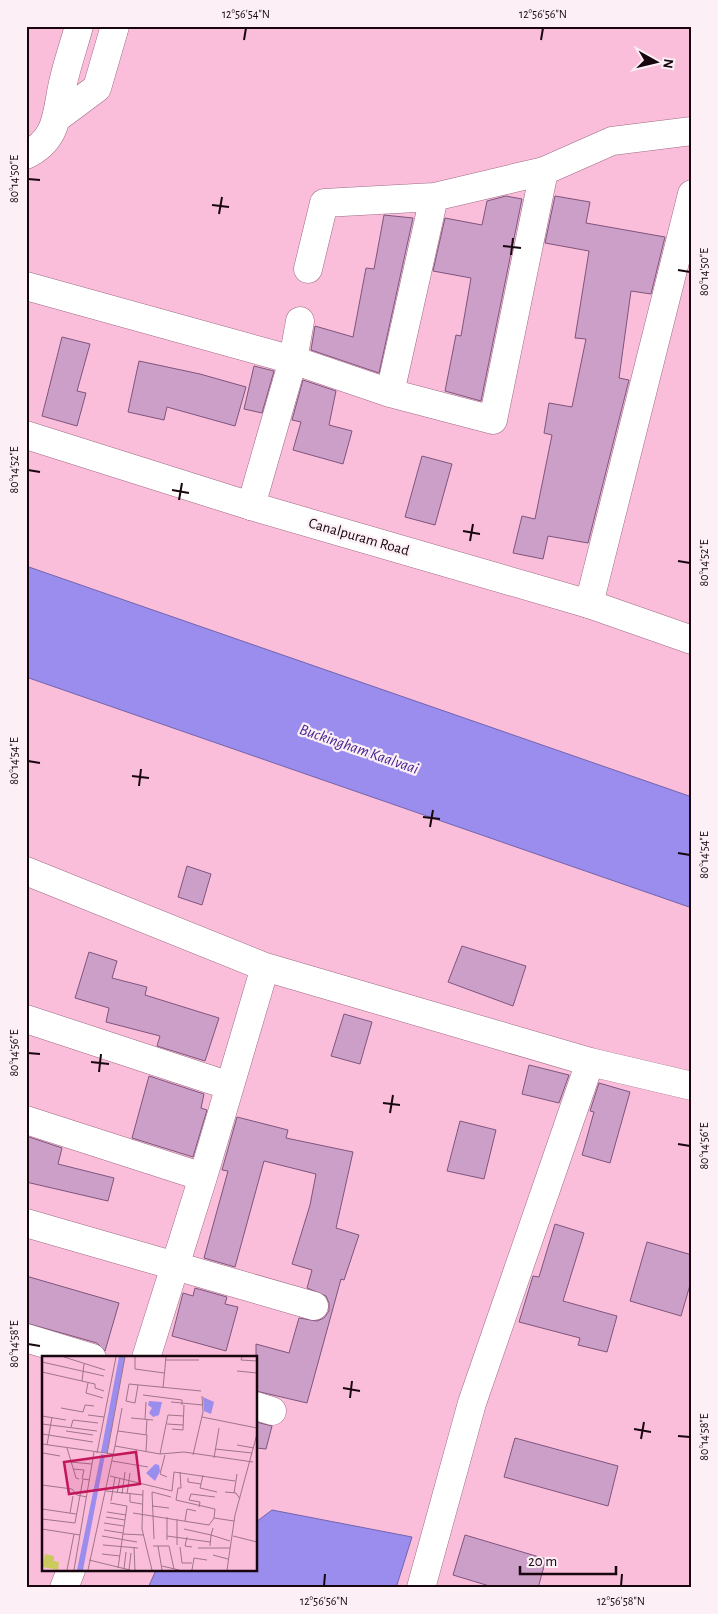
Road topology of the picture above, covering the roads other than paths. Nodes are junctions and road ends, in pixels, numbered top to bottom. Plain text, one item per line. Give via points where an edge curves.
1 (79, 26) edge
2 (115, 26) edge
3 (58, 117) junction
4 (692, 131) edge
5 (26, 155) edge
6 (544, 171) junction
7 (692, 194) edge
8 (434, 197) junction
9 (308, 269) dead end
10 (26, 286) edge
11 (300, 321) dead end
12 (293, 360) junction
13 (390, 393) junction
14 (26, 435) edge
15 (251, 506) junction
16 (588, 604) junction
17 (692, 640) edge
18 (26, 871) edge
19 (265, 967) junction
20 (26, 1019) edge
21 (590, 1062) junction
22 (230, 1086) junction
23 (692, 1086) edge
24 (26, 1120) edge
25 (203, 1177) junction
26 (26, 1223) edge
27 (174, 1265) junction
28 (314, 1306) dead end
29 (26, 1338) edge
30 (85, 1356) edge
31 (147, 1356) edge
32 (70, 1572) edge
33 (64, 1588) edge
34 (421, 1588) edge

1 - 3 street via 63,83
2 - 3 street via 97,88
3 - 5 street via 48,138
4 - 6 street via 612,140
6 - 8 street
6 - 13 street via 493,420
7 - 16 street
8 - 9 street via 324,203
8 - 13 street
10 - 12 street
11 - 12 street
12 - 13 street
12 - 15 street
14 - 15 street, Canalpuram Road
15 - 16 street, Canalpuram Road
16 - 17 street, Canalpuram Road
18 - 19 street
19 - 21 street
19 - 22 street
20 - 22 street
21 - 23 street
21 - 34 street via 472,1403
22 - 25 street
24 - 25 street
25 - 27 street
26 - 27 street
27 - 28 street
27 - 31 street
29 - 30 street
32 - 33 street

